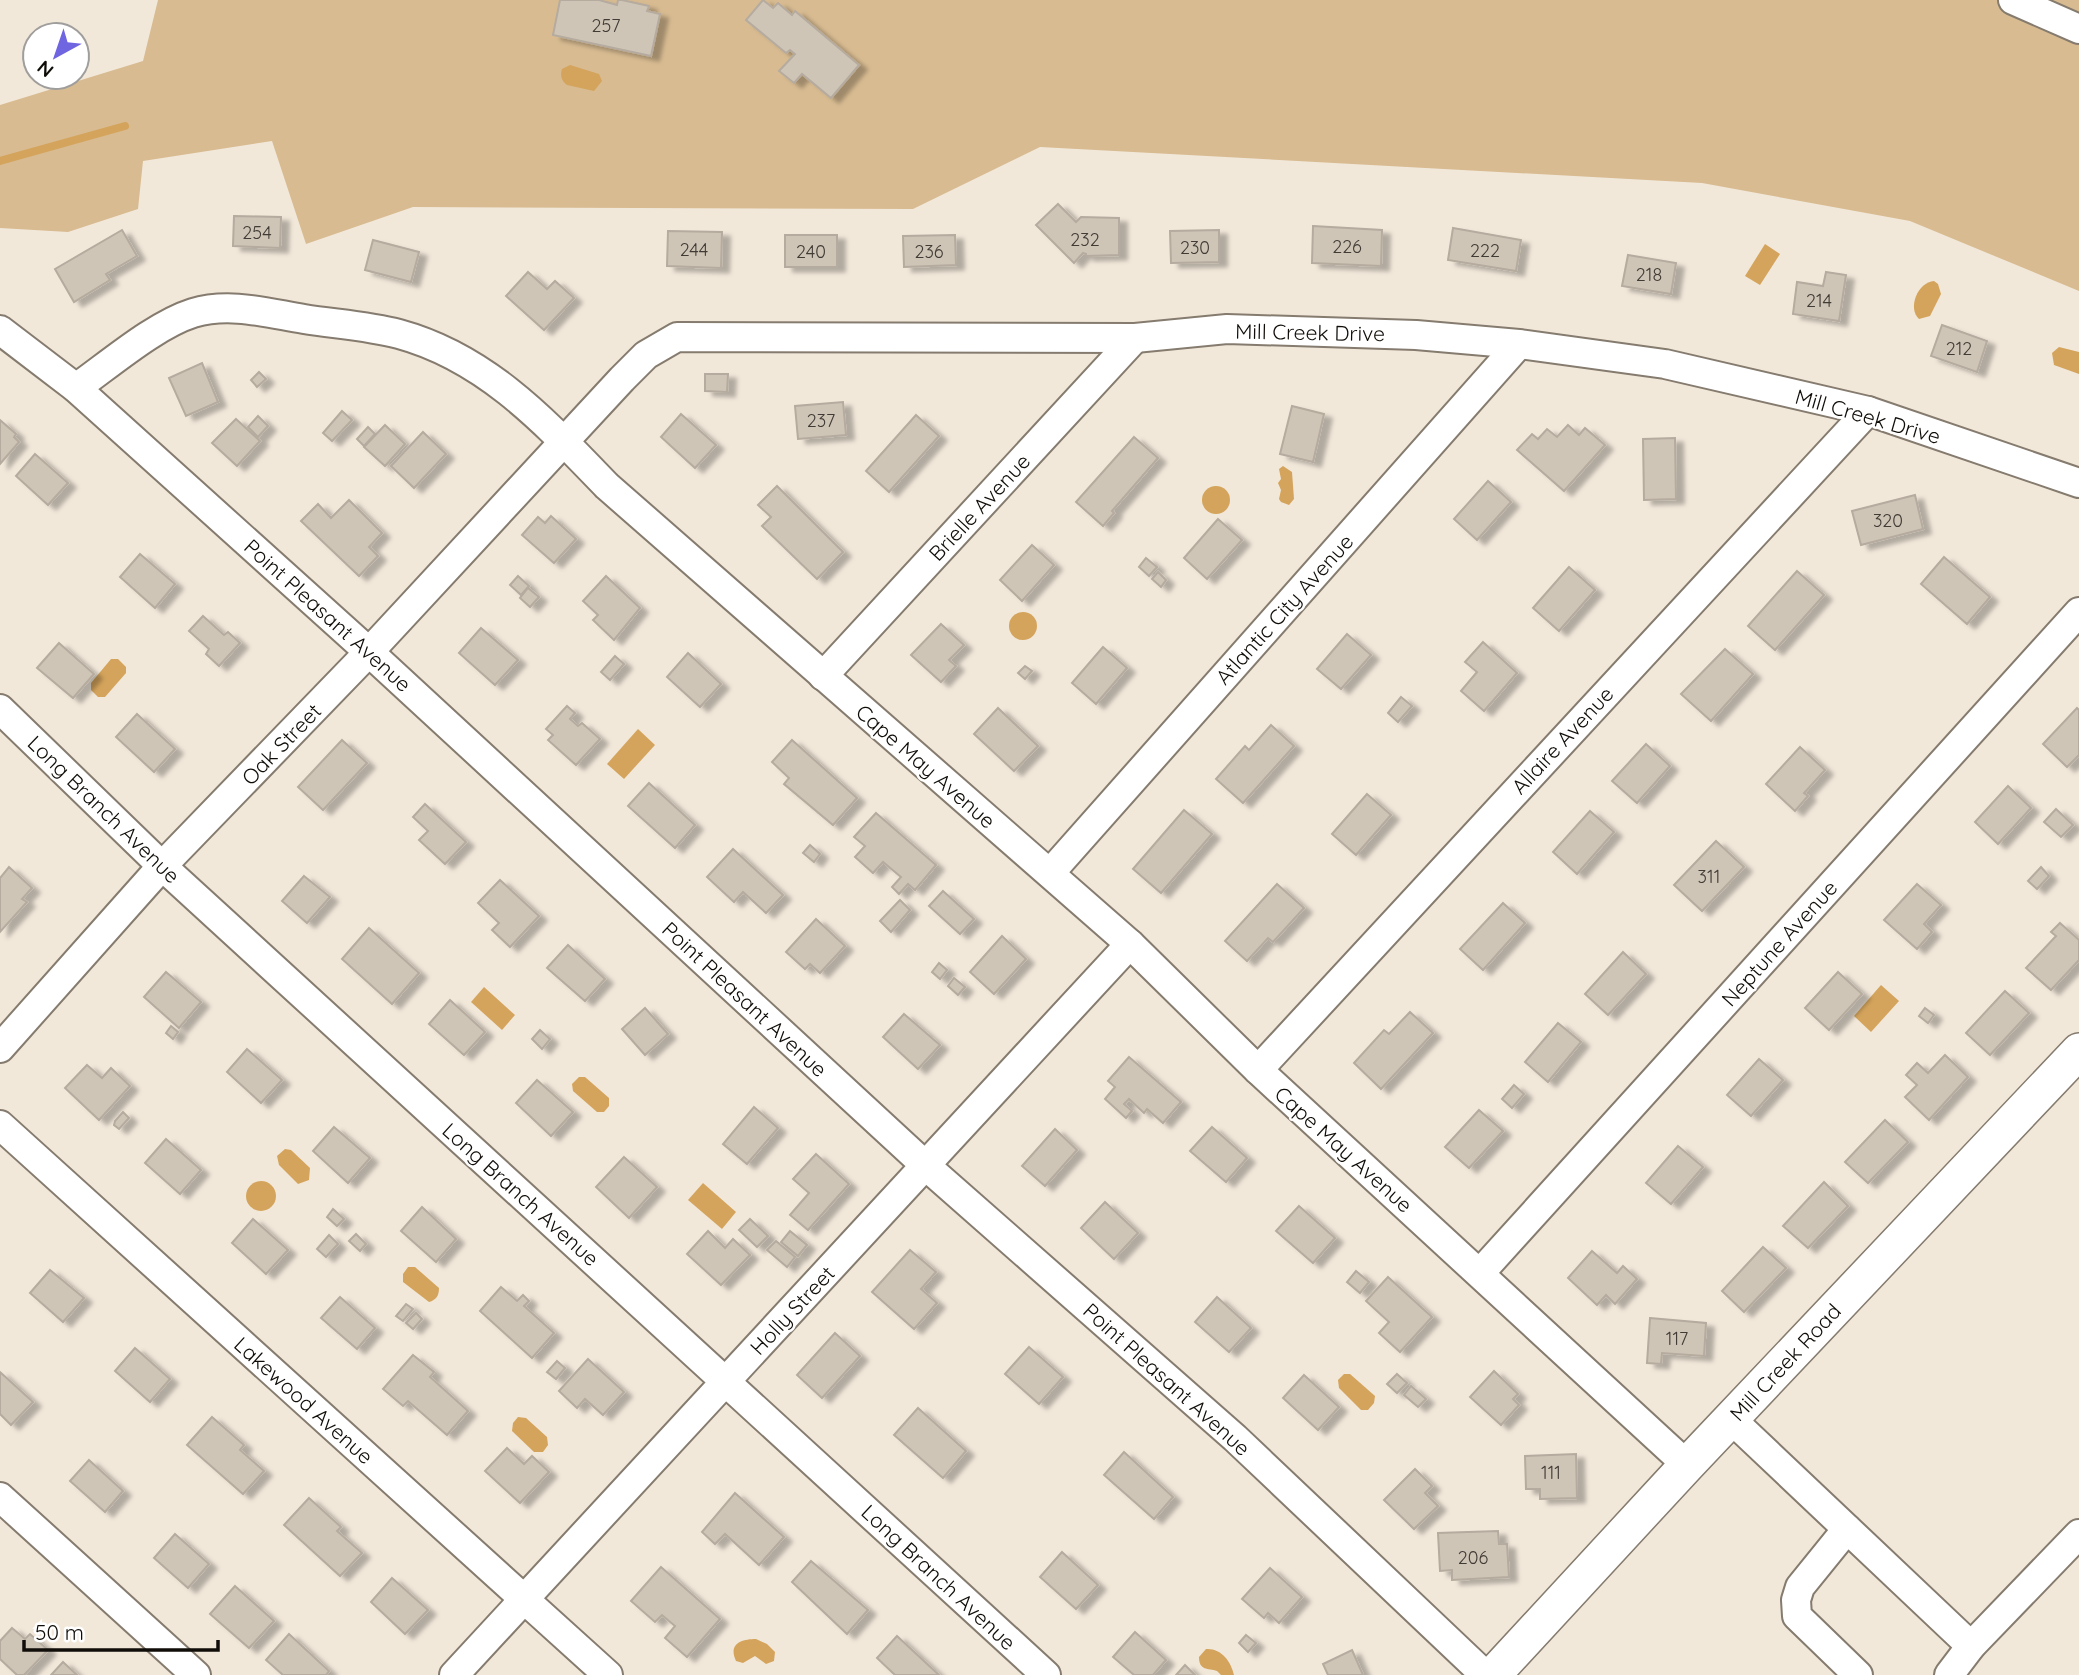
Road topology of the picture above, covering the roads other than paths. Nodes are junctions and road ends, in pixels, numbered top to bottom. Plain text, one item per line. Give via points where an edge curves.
1 (2013, 0) edge
2 (2079, 29) edge
3 (0, 331) edge
4 (1135, 338) junction
5 (1519, 344) junction
6 (76, 388) junction
7 (1867, 411) junction
8 (564, 441) junction
9 (2079, 483) edge
10 (2079, 612) edge
11 (369, 652) junction
12 (823, 676) junction
13 (0, 709) edge
14 (162, 866) junction
15 (1050, 873) junction
16 (1129, 944) junction
17 (0, 1048) edge
18 (2079, 1051) edge
19 (1258, 1070) junction
20 (0, 1125) edge
21 (926, 1166) junction
22 (1480, 1273) junction
23 (726, 1381) junction
24 (1731, 1419) junction
25 (1687, 1465) junction
26 (0, 1497) edge
27 (1847, 1529) junction
28 (2079, 1534) edge
29 (523, 1598) junction
30 (1971, 1646) junction
31 (196, 1675) edge
32 (454, 1675) edge
33 (608, 1675) edge
34 (1046, 1675) edge
35 (1485, 1675) edge
36 (1493, 1675) edge
37 (1858, 1675) edge
38 (1949, 1675) edge

1 - 2 street
3 - 6 street, Point Pleasant Avenue
4 - 5 street, Mill Creek Drive via 1227,330 1416,335
4 - 8 street, Mill Creek Drive via 677,337 646,355
4 - 12 street, Brielle Avenue
5 - 7 street, Mill Creek Drive via 1665,364
5 - 15 street, Atlantic City Avenue
6 - 8 street, Cape May Avenue via 168,324 194,313 231,307 399,334 464,359 499,382
6 - 11 street, Point Pleasant Avenue
7 - 9 street, Mill Creek Drive
7 - 19 street, Allaire Avenue
8 - 11 street, Oak Street
8 - 12 street, Cape May Avenue via 607,486
10 - 22 street, Neptune Avenue
11 - 14 street, Oak Street
11 - 21 street, Point Pleasant Avenue
12 - 15 street, Cape May Avenue
13 - 14 street, Long Branch Avenue
14 - 17 street, Oak Street
14 - 23 street, Long Branch Avenue
15 - 16 street, Cape May Avenue
16 - 19 street, Cape May Avenue
16 - 21 street, Holly Street
18 - 24 street, Mill Creek Road
19 - 22 street, Cape May Avenue
20 - 29 street, Lakewood Avenue
21 - 23 street, Holly Street
21 - 35 street, Point Pleasant Avenue via 1235,1438
22 - 25 street, Cape May Avenue
23 - 29 street, Holly Street
23 - 34 street, Long Branch Avenue
24 - 25 street, Mill Creek Road
24 - 27 street
25 - 36 street, Mill Creek Road
26 - 31 street
27 - 30 street
27 - 37 street via 1800,1587 1796,1608 1797,1616
28 - 30 street
29 - 32 street, Holly Street
29 - 33 street, Lakewood Avenue
30 - 38 street

